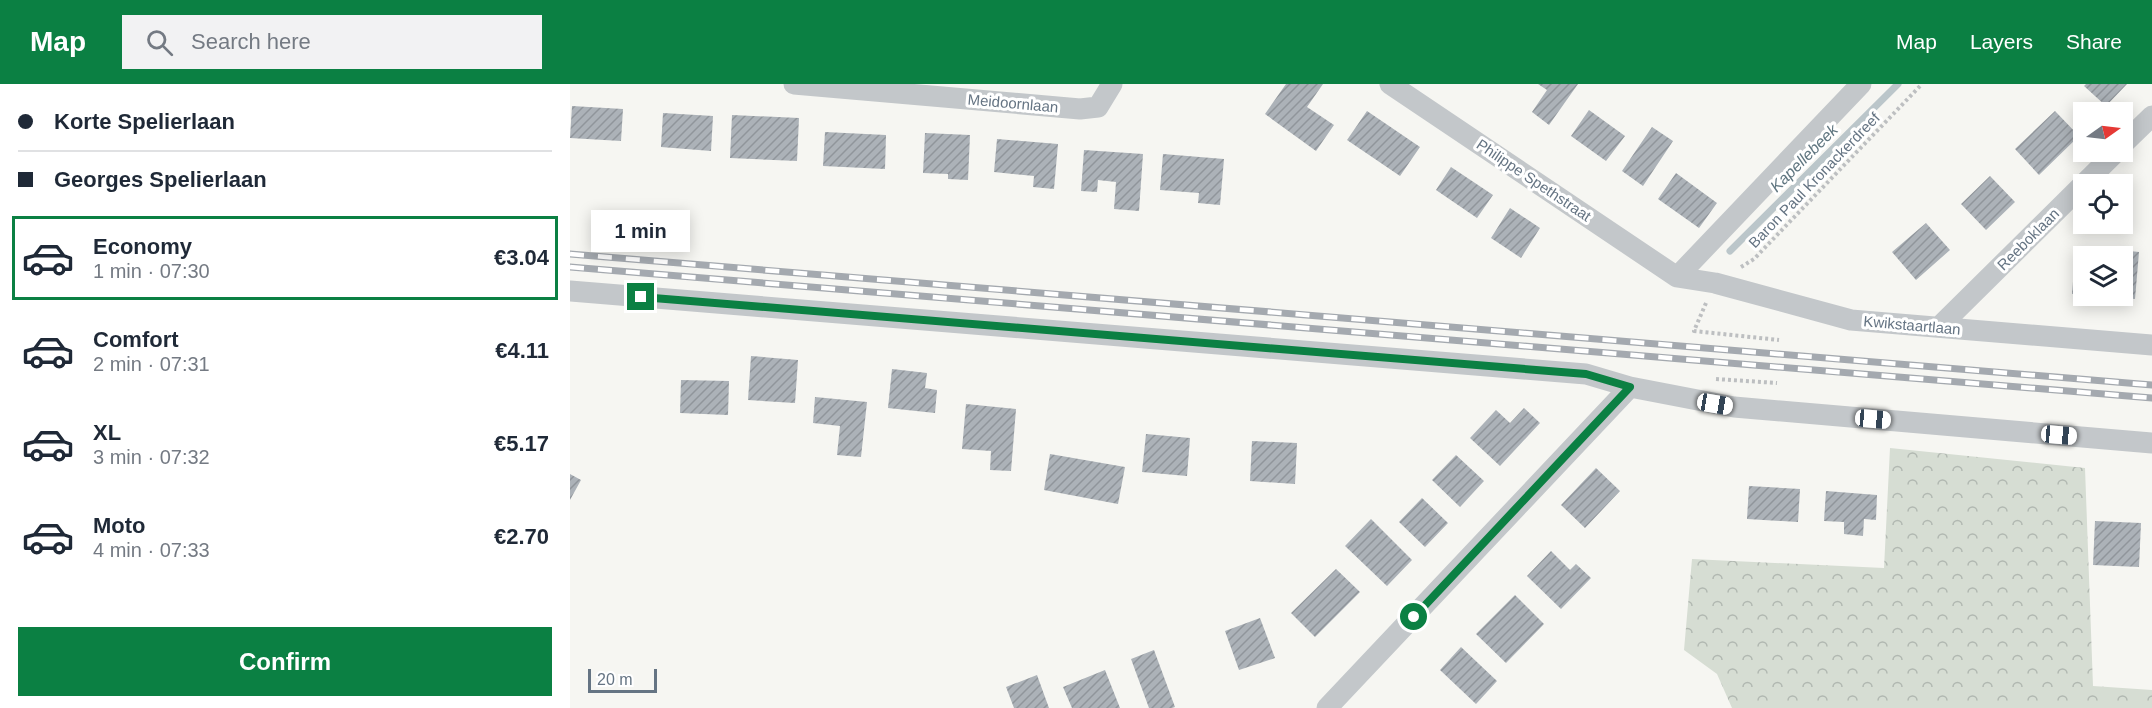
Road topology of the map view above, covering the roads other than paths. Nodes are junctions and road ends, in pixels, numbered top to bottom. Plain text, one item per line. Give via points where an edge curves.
1 (794, 84) edge
2 (1112, 84) edge
3 (1390, 84) edge
4 (1861, 84) edge
5 (2152, 116) edge
6 (2133, 134) edge
7 (2106, 162) edge
8 (1677, 277) junction
9 (570, 291) edge
10 (1939, 327) junction
11 (2152, 345) edge
12 (1630, 387) junction
13 (2152, 443) edge
14 (1327, 708) edge

1 - 2 street, Meidoornlaan via 1080,109 1098,107
3 - 8 street, Philippe Spethstraat
4 - 8 street
5 - 6 street
7 - 10 street, Reeboklaan
8 - 10 street, Kwikstaartlaan via 1715,283 1851,320
9 - 12 street via 1586,374
10 - 11 street, Kwikstaartlaan
12 - 13 street via 1734,407
12 - 14 street

